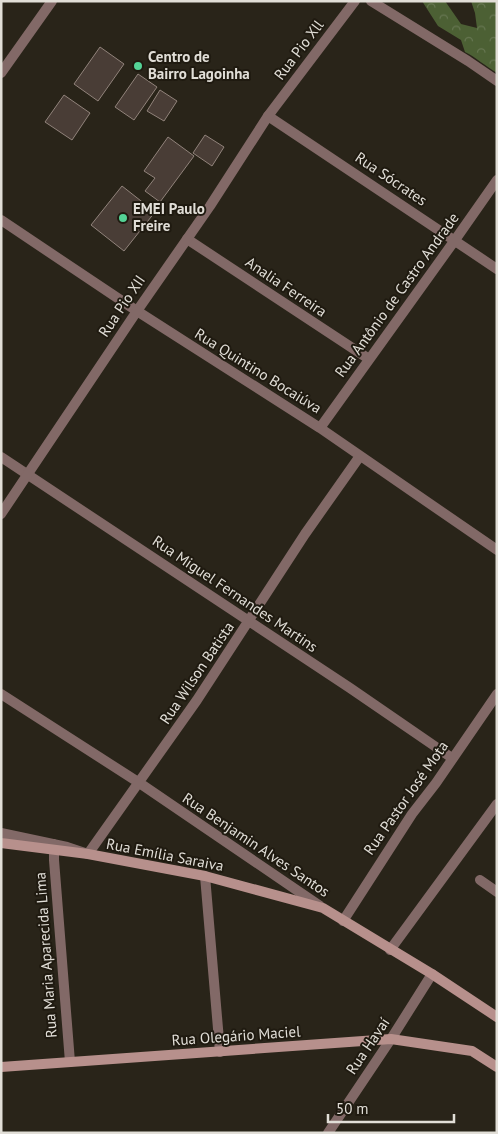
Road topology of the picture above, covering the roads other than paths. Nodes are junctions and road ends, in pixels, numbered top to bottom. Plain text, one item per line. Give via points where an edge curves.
1 (52, 1) edge
2 (355, 1) edge
3 (371, 1) edge
4 (1, 73) edge
5 (497, 80) edge
6 (268, 116) junction
7 (497, 180) edge
8 (1, 220) edge
9 (187, 238) junction
10 (455, 240) junction
11 (497, 269) edge
12 (137, 311) junction
13 (369, 360) junction
14 (320, 428) junction
15 (360, 456) junction
16 (1, 457) edge
17 (28, 474) junction
18 (1, 514) edge
19 (497, 550) edge
20 (250, 622) junction
21 (1, 694) edge
22 (497, 694) edge
23 (452, 758) junction
24 (138, 782) junction
25 (497, 804) edge
26 (1, 833) edge
27 (1, 843) edge
28 (54, 847) junction
29 (88, 854) junction
30 (205, 876) junction
31 (480, 880) dead end
32 (497, 892) edge
33 (323, 908) junction
34 (343, 921) junction
35 (390, 950) junction
36 (432, 974) junction
37 (497, 1017) edge
38 (391, 1039) junction
39 (220, 1052) junction
40 (70, 1062) junction
41 (1, 1067) edge
42 (497, 1067) edge
43 (328, 1133) edge

1 - 4 street
2 - 6 street, Rua Pio Xll
3 - 5 street
6 - 9 street, Rua Pio XII
6 - 10 street, Rua Sócrates
7 - 10 street, Rua Antônio de Castro Andrade
8 - 12 street, Rua Quintino Bocaiúva
9 - 12 street, Rua Pio XII
9 - 13 street, Analia Ferreira
10 - 11 street, Rua Sócrates
10 - 13 street, Rua Antônio de Castro Andrade
12 - 14 street, Rua Quintino Bocaiúva
12 - 17 street, Rua Pio XII
13 - 14 street, Rua Antônio de Castro Andrade
14 - 15 street, Rua Quintino Bocaiúva
15 - 19 street, Rua Quintino Bocaiúva
15 - 20 street, Rua Wilson Batista via 305,534
16 - 17 street, Rua Miguel Fernandes Martins
17 - 18 street, Rua Pio XII
17 - 20 street, Rua Miguel Fernandes Martins
20 - 23 street, Rua Miguel Fernandes Martins
20 - 24 street, Rua Wilson Batista
21 - 24 street, Rua Benjamin Alves Santos
22 - 23 street, Rua Pastor José Mota
23 - 34 street, Rua Pastor José Mota
24 - 29 street, Rua Wilson Batista
24 - 33 street, Rua Benjamin Alves Santos
25 - 35 street
26 - 28 street
27 - 28 main road, Rua Emília Saraiva
28 - 29 main road, Rua Emília Saraiva
28 - 40 street, Rua Maria Aparecida Lima
29 - 30 main road, Rua Emília Saraiva
30 - 33 main road, Rua Emília Saraiva
30 - 39 street
31 - 32 street
33 - 34 main road, Rua Benjamin Alves Santos
34 - 35 main road, Rua Benjamin Alves Santos
35 - 36 main road, Rua Benjamin Alves Santos
36 - 37 main road, Rua Benjamin Alves Santos
36 - 38 street, Rua Havaí
38 - 39 main road, Rua Olegário Maciel
38 - 42 main road, Rua Olegário Maciel via 472,1050
38 - 43 street, Rua Havaí
39 - 40 main road, Rua Olegário Maciel
40 - 41 main road, Rua Olegário Maciel

